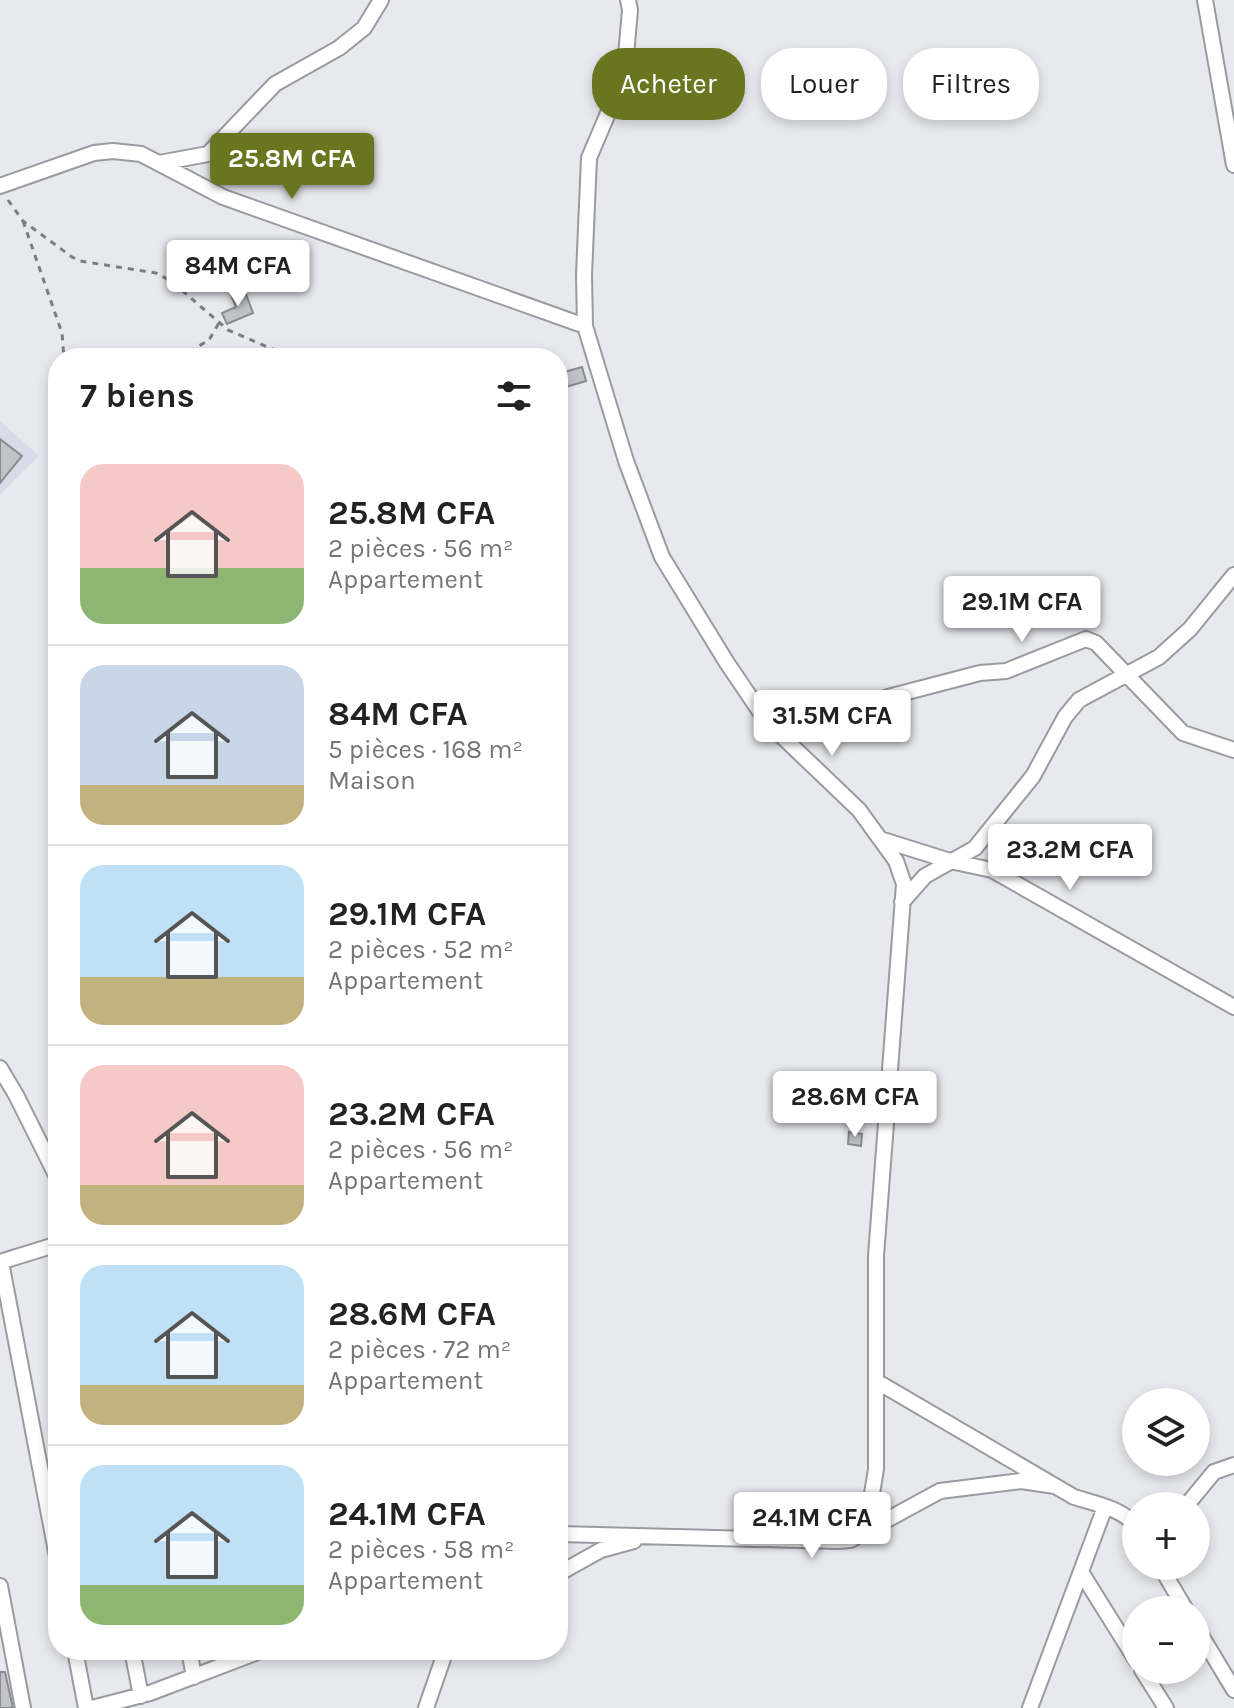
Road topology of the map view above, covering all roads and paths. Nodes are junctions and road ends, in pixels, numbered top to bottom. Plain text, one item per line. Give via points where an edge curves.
1 (381, 0) edge
2 (628, 0) edge
3 (1205, 0) edge
4 (159, 163) junction
5 (1234, 165) edge
6 (1, 185) edge
7 (23, 221) junction
8 (219, 323) junction
9 (585, 326) junction
10 (63, 348) edge
11 (196, 348) edge
12 (270, 348) edge
13 (1234, 575) edge
14 (1125, 676) junction
15 (767, 722) junction
16 (1234, 750) edge
17 (880, 839) junction
18 (950, 861) junction
19 (902, 902) junction
20 (1234, 1007) edge
21 (0, 1068) edge
22 (48, 1159) edge
23 (48, 1247) edge
24 (1, 1262) edge
25 (876, 1381) junction
26 (1233, 1467) edge
27 (1055, 1486) junction
28 (1198, 1492) edge
29 (1105, 1507) junction
30 (48, 1509) edge
31 (1122, 1516) edge
32 (568, 1534) edge
33 (650, 1536) junction
34 (850, 1540) junction
35 (568, 1568) edge
36 (1081, 1572) junction
37 (0, 1586) edge
38 (1122, 1638) edge
39 (1210, 1650) edge
40 (77, 1660) edge
41 (134, 1660) edge
42 (191, 1660) edge
43 (230, 1660) edge
44 (441, 1660) edge
45 (194, 1677) junction
46 (1151, 1684) edge
47 (1234, 1690) edge
48 (141, 1696) junction
49 (23, 1708) edge
50 (86, 1708) edge
51 (92, 1708) edge
52 (426, 1708) edge
53 (1030, 1708) edge
54 (1166, 1708) edge

1 - 4 street via 364,28 275,84 208,154
2 - 9 street via 626,55 589,158
3 - 5 street
4 - 6 street via 141,154 94,153
4 - 9 street via 223,197
6 - 7 path
7 - 8 path via 80,261 156,273
7 - 10 path
8 - 11 path via 209,340
8 - 12 path
9 - 15 street via 662,557
13 - 14 street via 1190,629 1159,657
14 - 15 street via 1086,639 1006,671 888,697 832,723 814,727
14 - 16 street via 1183,733
14 - 18 street via 1079,700 1019,795 975,848
15 - 17 street via 859,810
17 - 18 street
17 - 19 street via 896,861 904,884
18 - 19 street via 925,876
18 - 20 street via 992,870
19 - 25 street via 876,1256
21 - 22 street
23 - 24 street
24 - 30 street
25 - 27 street
25 - 34 street via 876,1469 869,1512
26 - 28 street via 1214,1472
27 - 29 street
27 - 34 street via 1021,1481 940,1491
29 - 31 street
29 - 36 street
32 - 33 street
33 - 34 street
33 - 35 street via 601,1550
36 - 38 street
36 - 53 street
37 - 49 street
39 - 47 street
40 - 50 street
41 - 48 street
42 - 45 street
43 - 45 street
44 - 52 street
45 - 48 street
46 - 54 street
48 - 51 street

